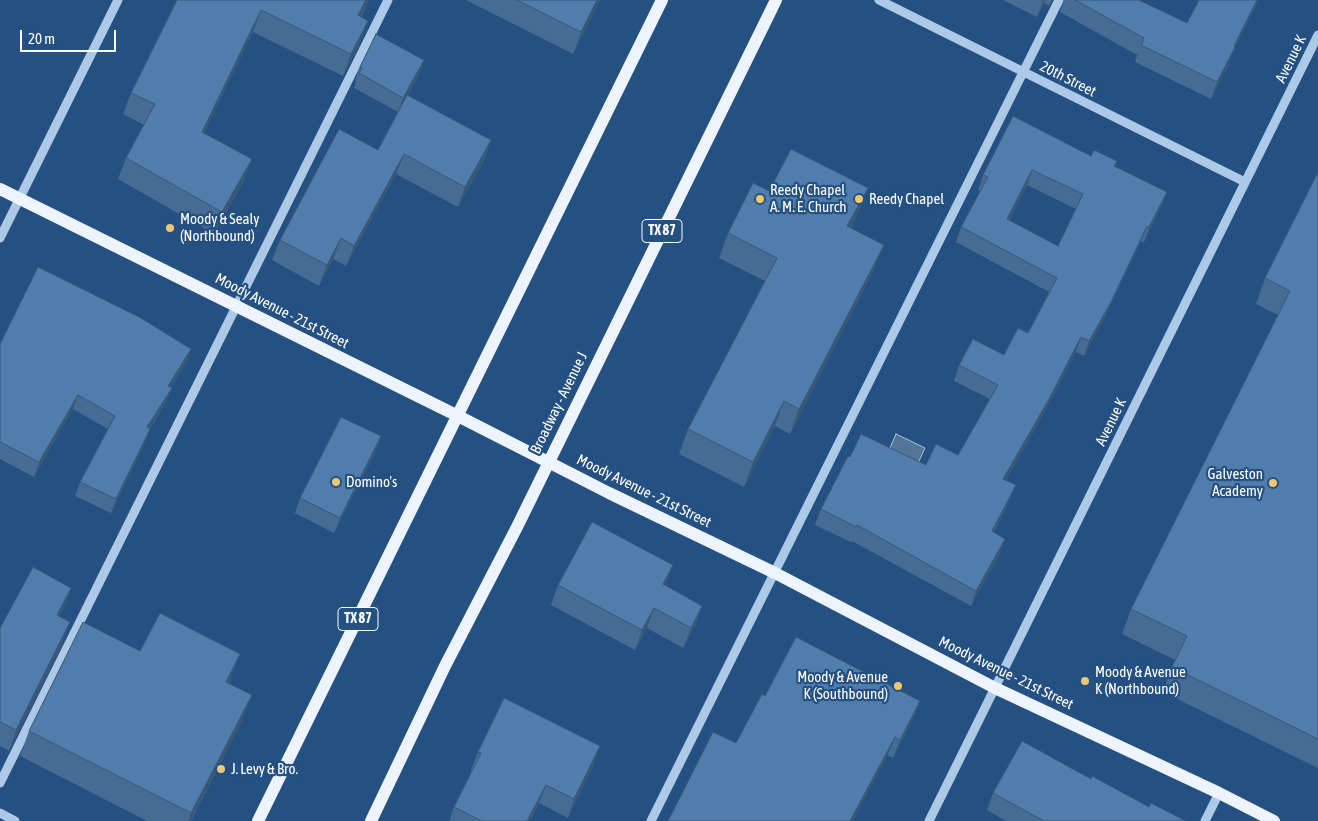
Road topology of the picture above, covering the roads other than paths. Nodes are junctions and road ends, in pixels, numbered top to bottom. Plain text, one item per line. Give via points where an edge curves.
1 (118, 0) edge
2 (388, 0) edge
3 (662, 0) edge
4 (776, 0) edge
5 (879, 0) edge
6 (1059, 0) edge
7 (1318, 35) edge
8 (1023, 72) junction
9 (1245, 182) junction
10 (0, 189) edge
11 (19, 199) junction
12 (0, 238) edge
13 (236, 306) junction
14 (458, 416) junction
15 (549, 462) junction
16 (775, 573) junction
17 (995, 688) junction
18 (0, 783) edge
19 (1219, 793) junction
20 (0, 814) edge
21 (15, 821) edge
22 (258, 821) edge
23 (371, 821) edge
24 (651, 821) edge
25 (929, 821) edge
26 (1205, 821) edge
27 (1274, 821) edge

1 - 11 street
2 - 13 street
3 - 14 main road, TX 87
4 - 15 main road, Broadway - Avenue J / TX 87
5 - 8 street, 20th Street
6 - 8 street
7 - 9 street, Avenue K
8 - 9 street, 20th Street
8 - 16 street
9 - 17 street, Avenue K
10 - 11 main road, Moody Avenue - 21st Street
11 - 12 street
11 - 13 main road, Moody Avenue - 21st Street
13 - 14 main road, Moody Avenue - 21st Street
13 - 18 street
14 - 15 main road, Moody Avenue - 21st Street
14 - 22 main road, TX 87
15 - 16 main road, Moody Avenue - 21st Street
15 - 23 main road, Broadway - Avenue J / TX 87 via 445,666
16 - 17 main road, Moody Avenue - 21st Street
16 - 24 street
17 - 19 main road, Moody Avenue - 21st Street
17 - 25 street, Avenue K
19 - 26 street
19 - 27 main road, Moody Avenue - 21st Street
20 - 21 street

